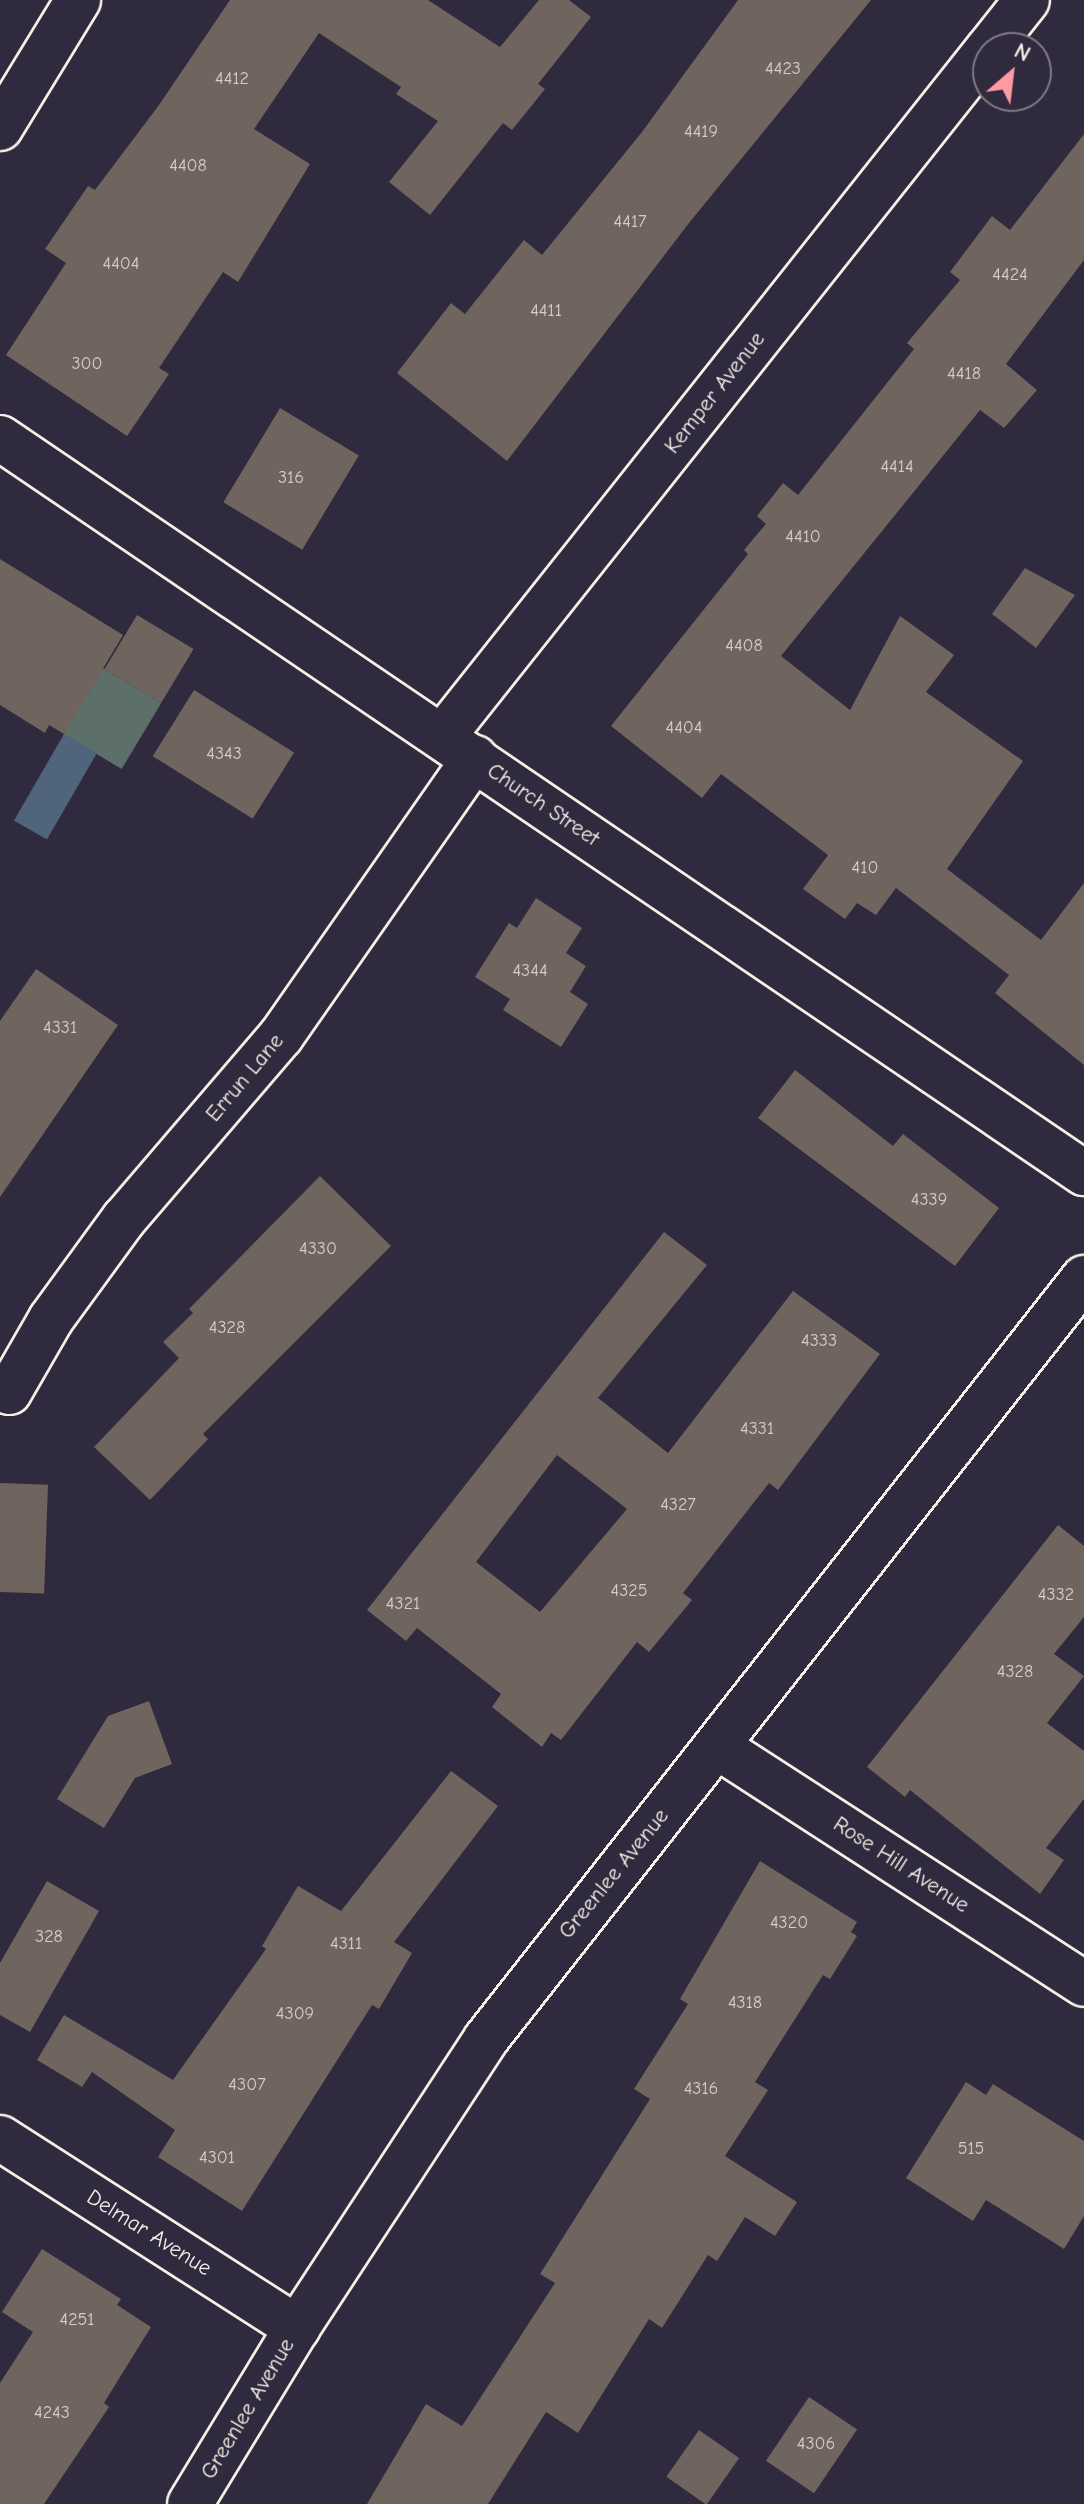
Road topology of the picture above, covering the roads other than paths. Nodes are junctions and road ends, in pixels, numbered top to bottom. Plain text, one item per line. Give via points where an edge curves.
1 (78, 0) edge
2 (1027, 0) edge
3 (1001, 32) edge
4 (972, 69) edge
5 (0, 128) edge
6 (0, 438) edge
7 (459, 747) junction
8 (1084, 1173) edge
9 (1084, 1278) edge
10 (9, 1392) dead end
11 (718, 1747) junction
12 (1084, 1984) edge
13 (0, 2138) edge
14 (297, 2328) junction
15 (190, 2504) edge

1 - 5 street
2 - 3 street, Kemper Avenue
4 - 7 street, Kemper Avenue
6 - 7 street, Church Street
7 - 8 street, Church Street
7 - 10 street, Errun Lane via 281,1036 124,1219 51,1319
9 - 11 street, Greenlee Avenue
11 - 12 street, Rose Hill Avenue
11 - 14 street, Greenlee Avenue via 587,1905 486,2039
13 - 14 street, Delmar Avenue
14 - 15 street, Greenlee Avenue

